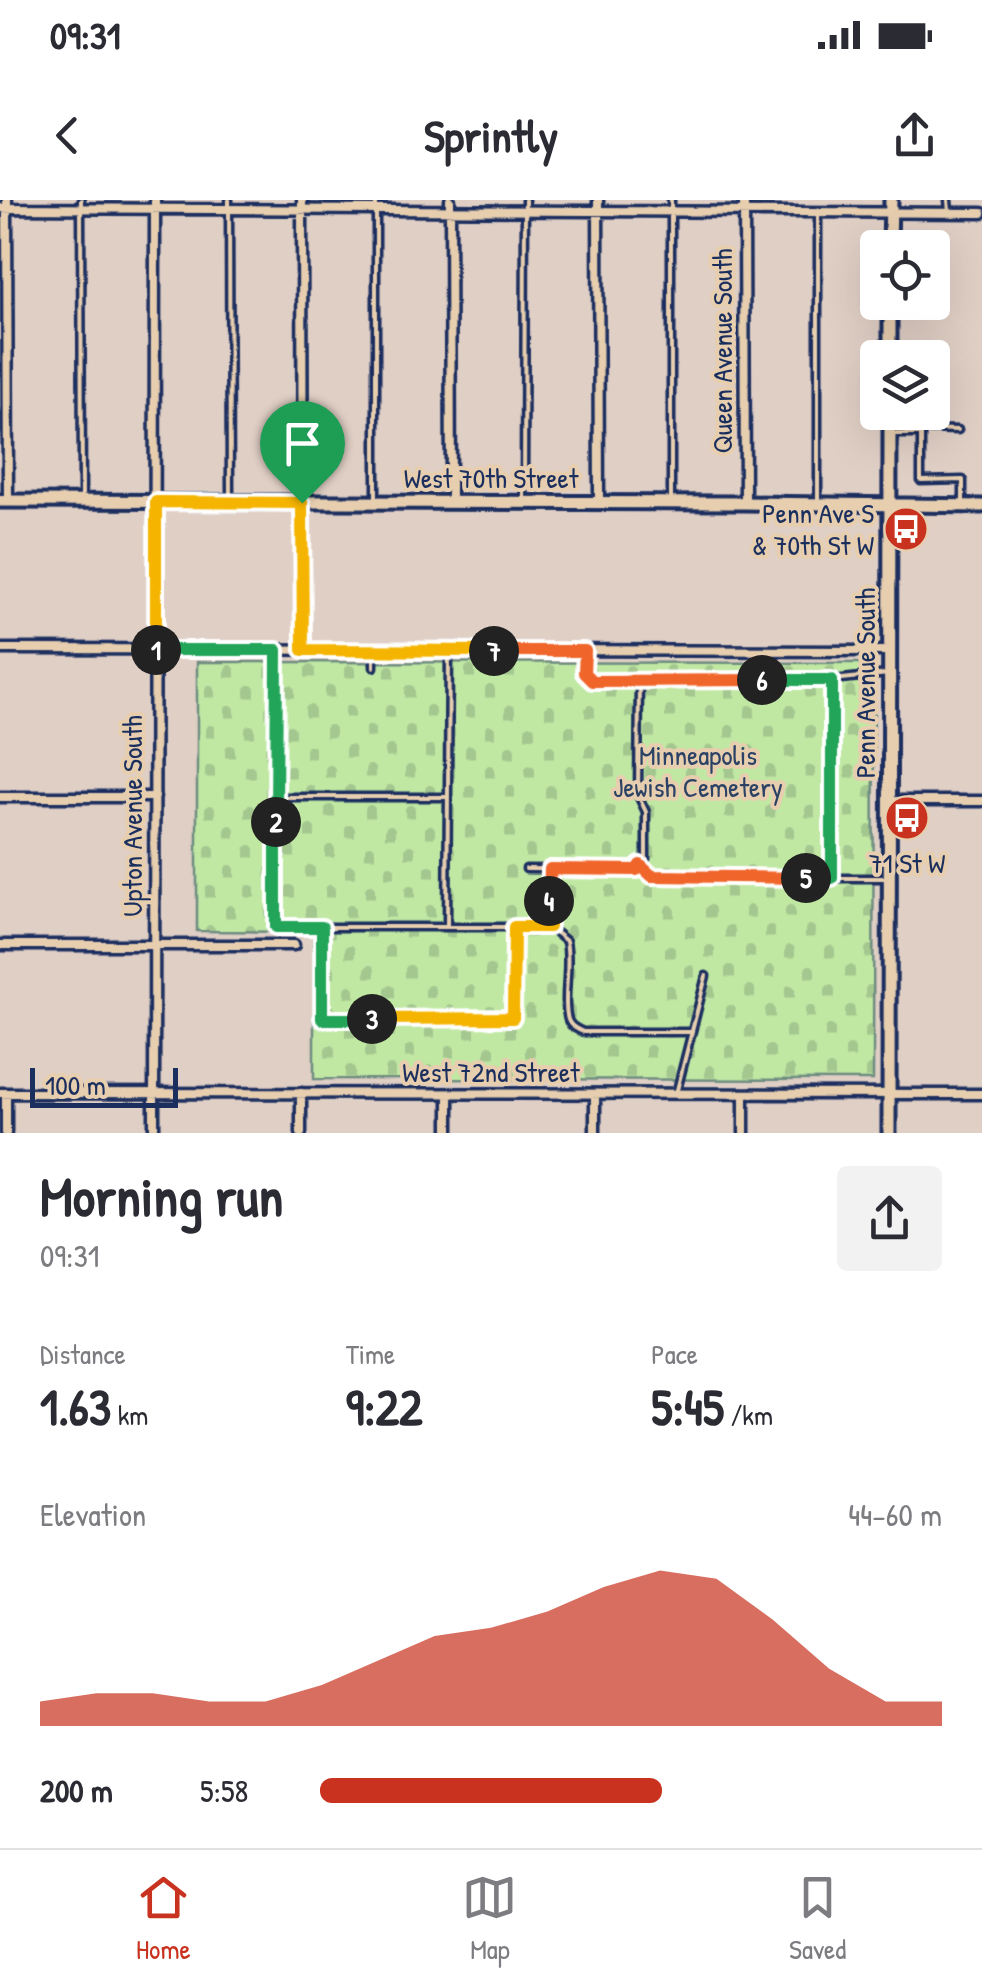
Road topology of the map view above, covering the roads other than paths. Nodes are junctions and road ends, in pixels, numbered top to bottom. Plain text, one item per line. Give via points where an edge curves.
1 (524, 200) edge
2 (598, 200) edge
3 (672, 200) edge
4 (744, 200) edge
5 (948, 200) edge
6 (81, 204) edge
7 (155, 204) edge
8 (229, 205) edge
9 (302, 205) edge
10 (376, 205) edge
11 (450, 205) edge
12 (4, 206) edge
13 (890, 206) edge
14 (525, 211) junction
15 (598, 211) junction
16 (672, 212) junction
17 (744, 212) junction
18 (818, 212) junction
19 (948, 212) junction
20 (982, 213) edge
21 (890, 430) edge
22 (958, 430) dead end
23 (890, 434) junction
24 (921, 434) junction
25 (4, 501) edge
26 (82, 502) junction
27 (156, 502) junction
28 (230, 502) junction
29 (302, 503) junction
30 (376, 503) junction
31 (451, 503) junction
32 (524, 503) junction
33 (599, 503) junction
34 (672, 503) junction
35 (745, 503) junction
36 (818, 504) junction
37 (890, 506) junction
38 (963, 506) junction
39 (982, 506) edge
40 (0, 649) edge
41 (156, 650) junction
42 (277, 650) junction
43 (303, 650) junction
44 (374, 650) junction
45 (449, 650) junction
46 (585, 651) junction
47 (890, 651) junction
48 (374, 667) dead end
49 (890, 674) junction
50 (832, 680) junction
51 (639, 681) junction
52 (0, 797) edge
53 (155, 797) junction
54 (276, 797) junction
55 (448, 797) junction
56 (890, 801) junction
57 (982, 801) edge
58 (640, 865) junction
59 (526, 868) dead end
60 (550, 869) junction
61 (832, 878) junction
62 (890, 878) junction
63 (322, 927) junction
64 (447, 927) junction
65 (514, 927) junction
66 (549, 927) junction
67 (0, 946) edge
68 (154, 946) junction
69 (294, 946) dead end
70 (706, 976) dead end
71 (691, 1032) junction
72 (3, 1093) edge
73 (154, 1093) junction
74 (302, 1093) junction
75 (449, 1094) junction
76 (595, 1094) junction
77 (890, 1094) junction
78 (982, 1094) edge
79 (676, 1095) junction
80 (744, 1095) junction
81 (6, 1133) edge
82 (154, 1133) edge
83 (300, 1133) edge
84 (448, 1133) edge
85 (595, 1133) edge
86 (744, 1133) edge
87 (890, 1133) edge

1 - 14 lane
2 - 15 street
3 - 16 lane
4 - 17 street, Queen Avenue South
5 - 19 lane
6 - 7 street
6 - 12 street
6 - 26 lane
7 - 8 street
7 - 27 street, Upton Avenue South
8 - 9 street
8 - 28 lane
9 - 10 street
9 - 29 street
10 - 11 street
10 - 30 lane
11 - 14 street
11 - 31 street
12 - 25 street
13 - 18 street
13 - 19 street
14 - 15 street
14 - 32 lane
15 - 16 street
15 - 33 street
16 - 17 street
16 - 34 lane
17 - 18 street
17 - 35 street, Queen Avenue South
18 - 36 lane
19 - 20 street
21 - 23 street, Penn Avenue South
22 - 24 lane
23 - 24 lane
23 - 37 street, Penn Avenue South
24 - 38 lane via 921,481 964,480
25 - 26 street, West 70th Street
26 - 27 street, West 70th Street
27 - 28 street, West 70th Street
27 - 41 street, Upton Avenue South
28 - 29 street, West 70th Street
29 - 30 street, West 70th Street
29 - 43 street
30 - 31 street, West 70th Street
31 - 32 street, West 70th Street
32 - 33 street, West 70th Street
33 - 34 street, West 70th Street
34 - 35 street, West 70th Street
35 - 36 street, West 70th Street
36 - 37 street, West 70th Street
37 - 38 street, West 70th Street
37 - 47 street, Penn Avenue South
38 - 39 street, West 70th Street
40 - 41 street
41 - 42 street
41 - 53 street, Upton Avenue South
42 - 43 street
42 - 54 lane
43 - 44 street
44 - 45 street
44 - 48 lane
45 - 46 street
45 - 55 lane
46 - 47 street
46 - 51 lane via 584,673 592,681
47 - 49 street, Penn Avenue South
49 - 50 lane
49 - 56 street, Penn Avenue South
50 - 51 lane
50 - 61 lane
51 - 58 lane via 638,795 646,812 646,860
52 - 53 street
53 - 68 street, Upton Avenue South
54 - 55 lane
54 - 63 lane via 276,927
55 - 64 lane
56 - 57 street
56 - 62 street, Penn Avenue South
58 - 60 lane
58 - 61 lane via 652,876
59 - 60 lane
60 - 66 lane
61 - 62 lane
62 - 77 street, Penn Avenue South
63 - 64 lane
63 - 65 lane via 322,1019 513,1018
64 - 65 lane
65 - 66 lane
66 - 71 lane via 566,941 566,1017 573,1028
67 - 68 street
68 - 69 street
68 - 73 street, Upton Avenue South
70 - 71 lane
71 - 79 lane
72 - 73 street, West 72nd Street
72 - 81 street
73 - 74 street, West 72nd Street
73 - 82 street, Upton Avenue South
74 - 75 street, West 72nd Street
74 - 83 street
75 - 76 street, West 72nd Street
75 - 84 street
76 - 79 street, West 72nd Street
76 - 85 street
77 - 78 street, West 72nd Street
77 - 80 street, West 72nd Street
77 - 87 street, Penn Avenue South
79 - 80 street, West 72nd Street
80 - 86 street

